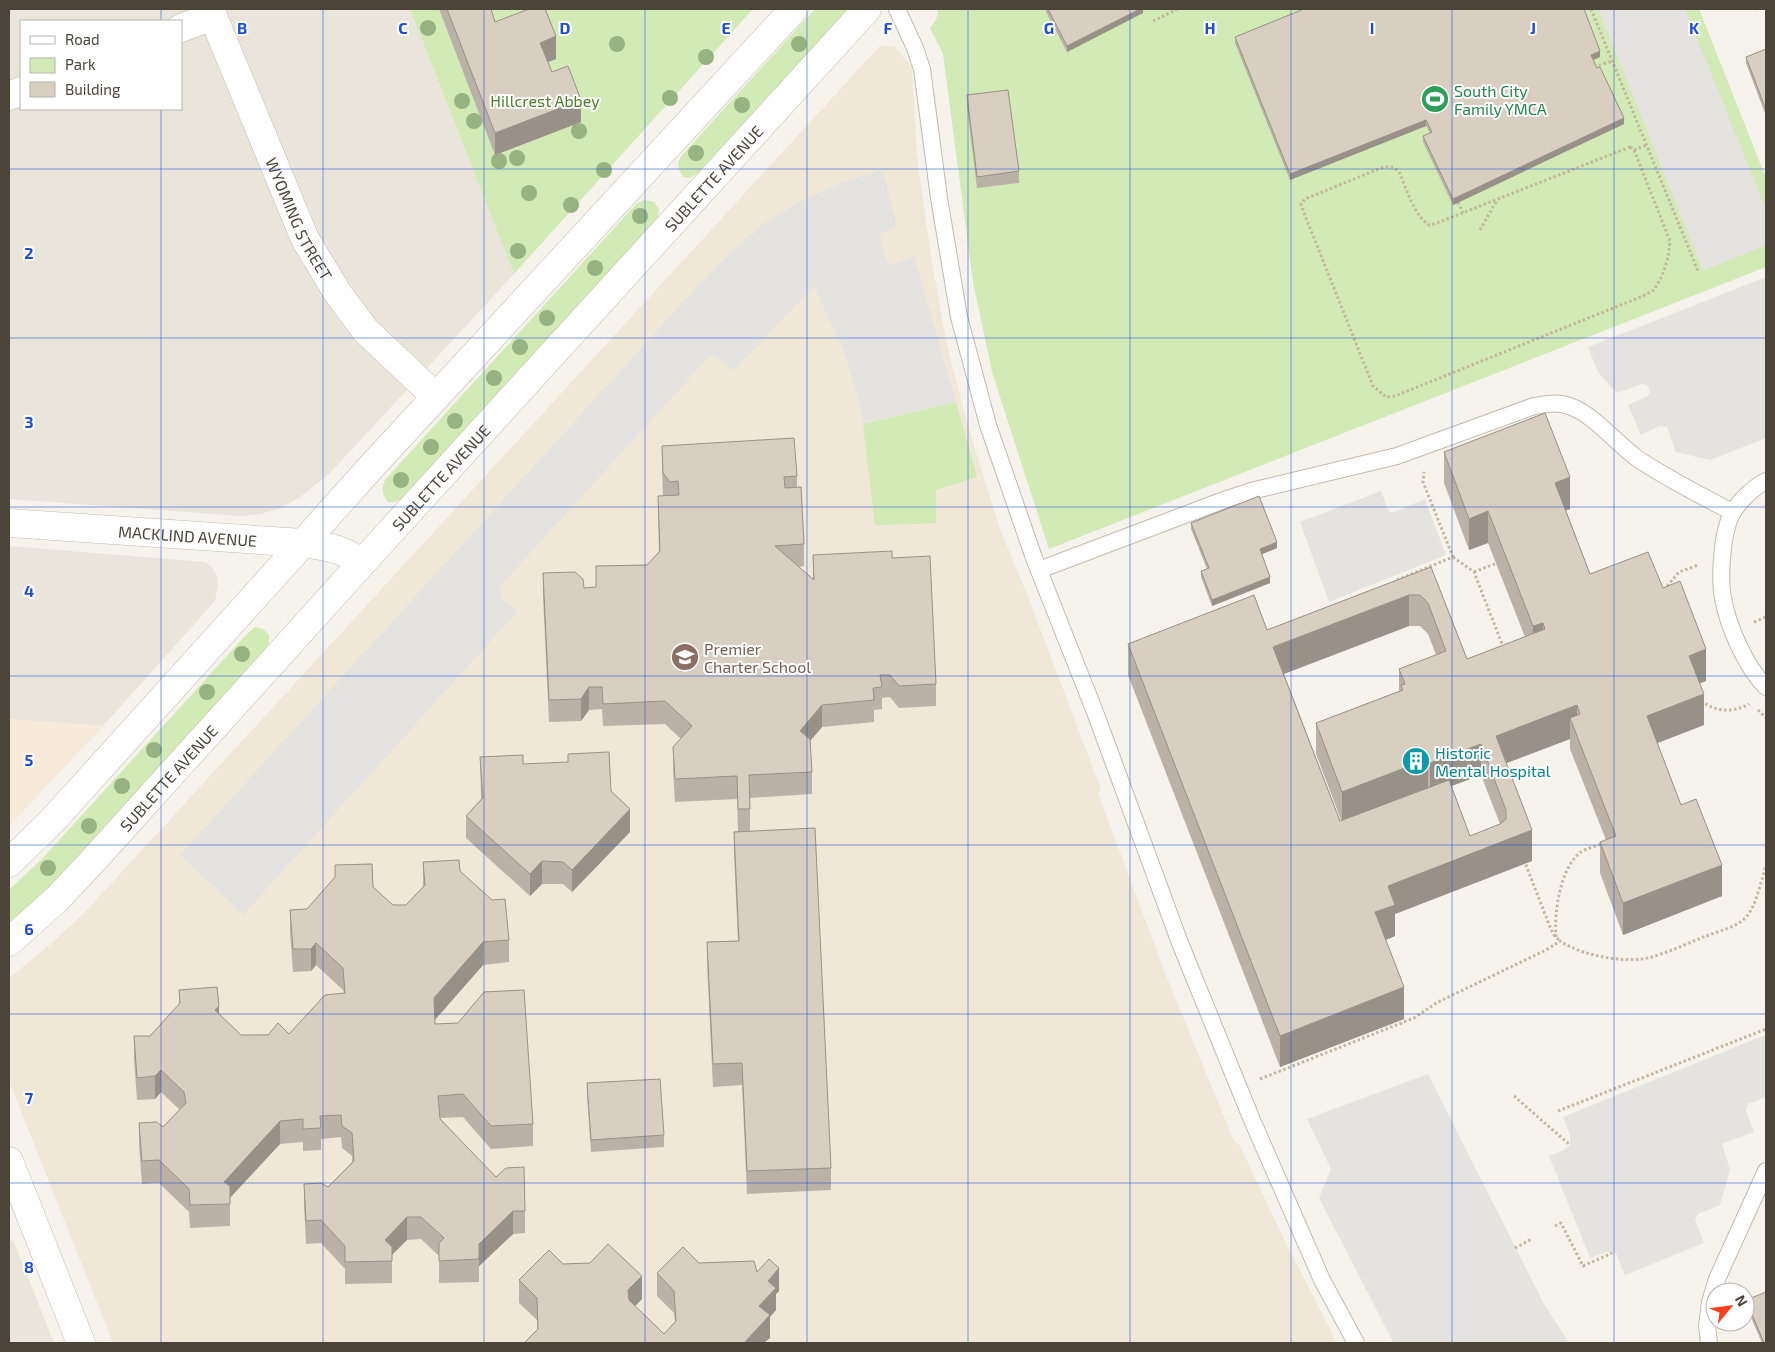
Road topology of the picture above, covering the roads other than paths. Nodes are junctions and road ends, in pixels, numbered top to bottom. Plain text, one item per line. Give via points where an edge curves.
1 (794, 9) edge
2 (868, 9) edge
3 (897, 9) edge
4 (212, 12) edge
5 (182, 27) edge
6 (436, 397) junction
7 (1766, 481) edge
8 (1732, 512) junction
9 (9, 523) edge
10 (303, 543) junction
11 (362, 563) junction
12 (1039, 570) junction
13 (1766, 687) edge
14 (9, 863) edge
15 (9, 942) edge
16 (9, 1161) edge
17 (1766, 1171) edge
18 (81, 1343) edge
19 (1356, 1343) edge
20 (1709, 1343) edge

1 - 6 street
2 - 11 street, SUBLETTE AVENUE
3 - 12 lane via 922,69 959,318 988,425
4 - 5 street
4 - 6 street, WYOMING STREET via 304,239 365,330
6 - 10 street
7 - 8 lane
8 - 12 lane via 1637,458 1582,411 1550,403 1397,456 1251,491
8 - 13 lane via 1722,563 1723,598 1744,655
9 - 10 street, MACKLIND AVENUE
10 - 11 street, MACKLIND AVENUE via 342,551
10 - 14 street via 53,820
11 - 15 street, SUBLETTE AVENUE via 90,864
12 - 19 lane via 1180,942 1252,1120 1322,1280
16 - 18 street
17 - 20 lane via 1717,1279 1707,1326

